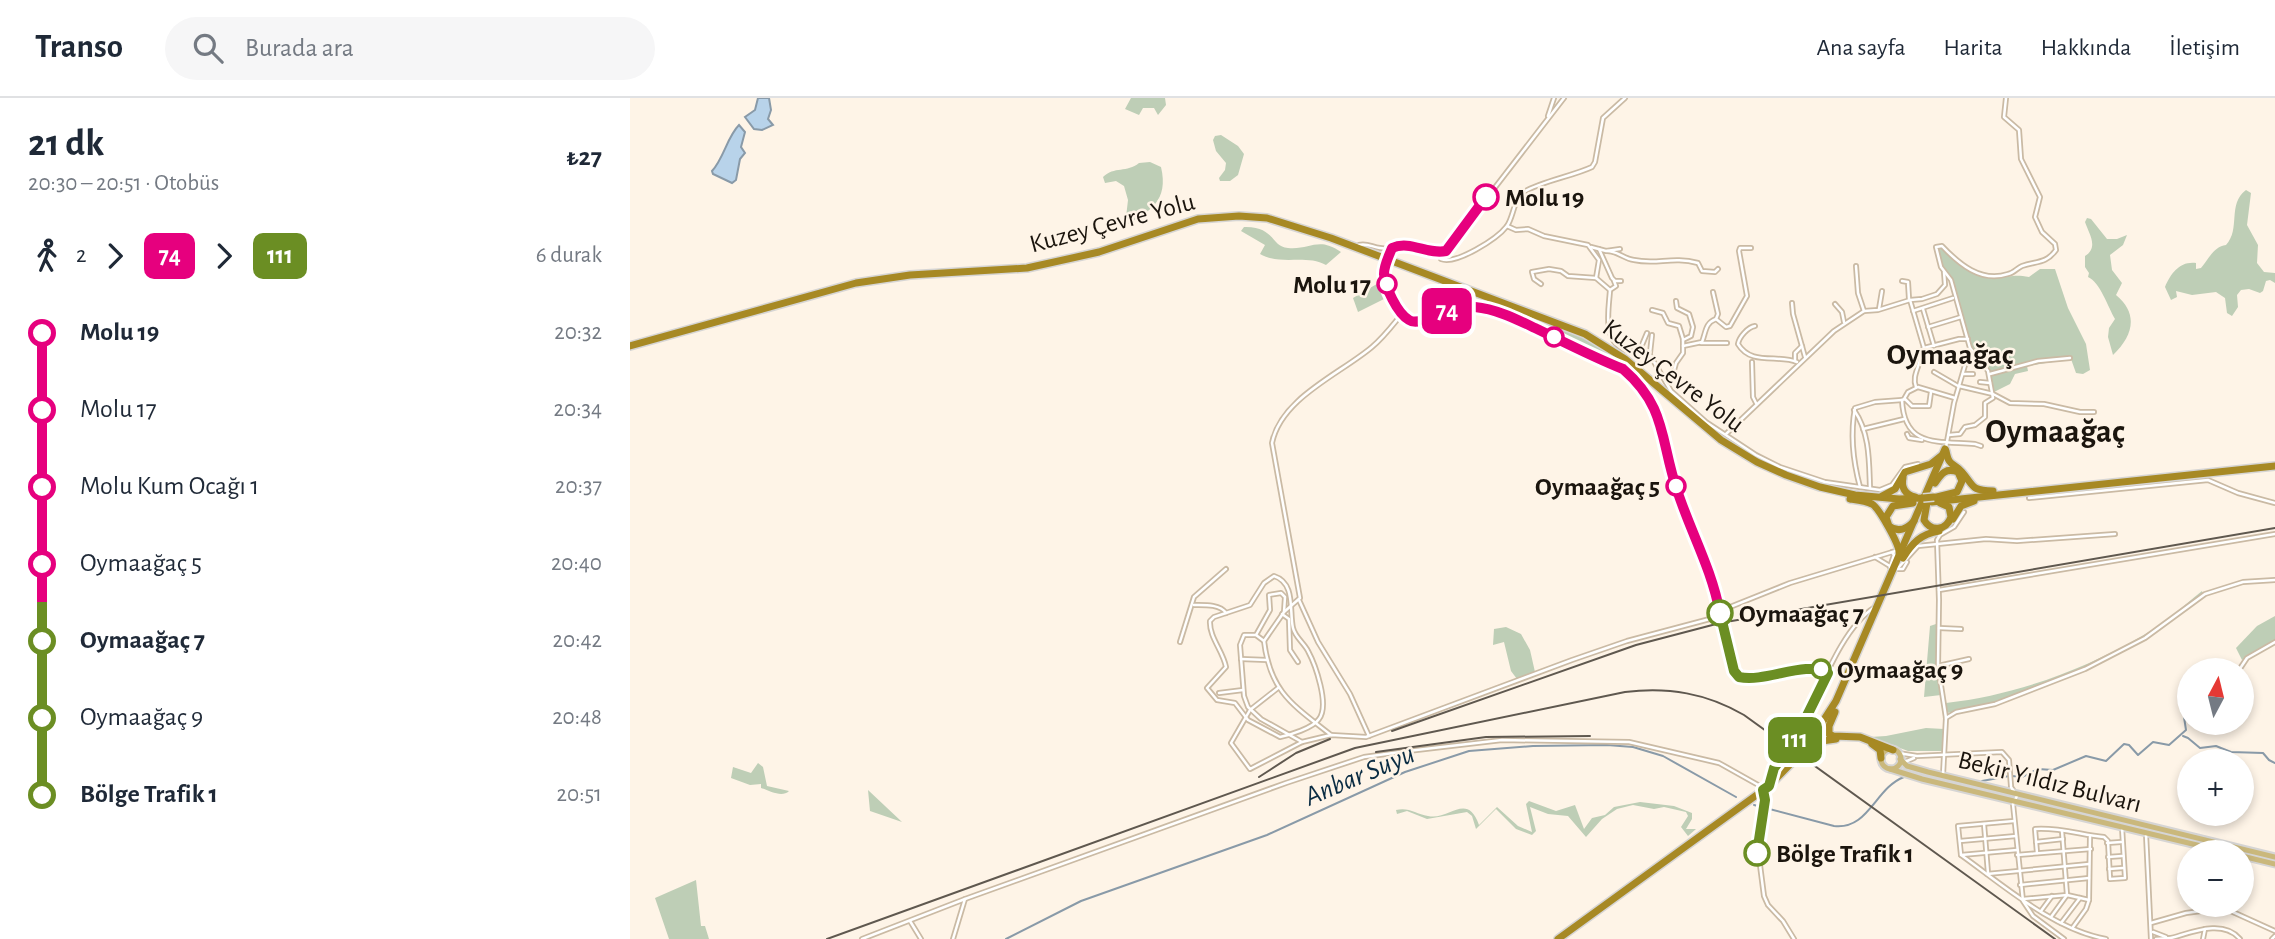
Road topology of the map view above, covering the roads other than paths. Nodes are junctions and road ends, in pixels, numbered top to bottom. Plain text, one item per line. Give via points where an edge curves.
1 (1555, 98) edge
2 (1564, 98) edge
3 (1625, 98) edge
4 (2006, 98) edge
5 (1545, 122) junction
6 (1507, 226) junction
7 (1357, 247) junction
8 (1591, 247) junction
9 (1392, 248) junction
10 (1751, 248) dead end
11 (1599, 249) junction
12 (1620, 249) dead end
13 (1607, 251) junction
14 (1443, 253) junction
15 (1385, 265) joint
16 (1856, 266) dead end
17 (1718, 269) dead end
18 (1943, 269) junction
19 (1597, 278) junction
20 (1614, 281) junction
21 (1620, 281) dead end
22 (1902, 281) dead end
23 (1541, 284) dead end
24 (1610, 290) junction
25 (1882, 291) dead end
26 (1713, 292) dead end
27 (1955, 298) junction
28 (1910, 300) junction
29 (1676, 302) dead end
30 (1792, 303) dead end
31 (1835, 304) dead end
32 (1923, 308) junction
33 (1652, 310) dead end
34 (1864, 310) junction
35 (1878, 310) junction
36 (1913, 311) junction
37 (1401, 313) junction
38 (1961, 317) junction
39 (1716, 319) junction
40 (1844, 324) junction
41 (1755, 326) dead end
42 (1928, 327) junction
43 (1647, 333) dead end
44 (1652, 335) dead end
45 (1968, 339) junction
46 (1684, 340) junction
47 (1701, 343) junction
48 (1727, 343) dead end
49 (1683, 346) junction
50 (1802, 346) junction
51 (1934, 346) junction
52 (630, 348) edge
53 (1924, 348) junction
54 (1970, 348) junction
55 (1639, 352) junction
56 (1650, 355) junction
57 (1805, 357) junction
58 (1947, 358) dead end
59 (2070, 358) dead end
60 (1752, 362) dead end
61 (1797, 362) junction
62 (1966, 363) junction
63 (1934, 372) dead end
64 (1962, 374) junction
65 (1973, 374) dead end
66 (1990, 374) junction
67 (1665, 382) junction
68 (1980, 382) dead end
69 (1991, 383) junction
70 (1959, 386) junction
71 (1916, 387) junction
72 (1931, 391) junction
73 (1993, 394) junction
74 (1955, 398) junction
75 (1903, 400) junction
76 (1756, 403) junction
77 (1854, 410) junction
78 (2094, 412) dead end
79 (1904, 419) junction
80 (1863, 429) junction
81 (1726, 433) junction
82 (1906, 434) dead end
83 (1949, 435) junction
84 (1924, 440) junction
85 (1980, 446) dead end
86 (1944, 449) junction
87 (2275, 464) edge
88 (1935, 484) junction
89 (1860, 487) junction
90 (1870, 488) junction
91 (1819, 490) junction
92 (1840, 492) junction
93 (2005, 492) junction
94 (2029, 498) dead end
95 (1926, 501) junction
96 (2275, 503) edge
97 (1964, 512) dead end
98 (1915, 520) junction
99 (2115, 534) dead end
100 (2275, 534) edge
101 (1937, 545) junction
102 (1896, 551) junction
103 (1875, 557) junction
104 (1898, 565) junction
105 (1226, 569) dead end
106 (2275, 580) edge
107 (1939, 590) junction
108 (1299, 600) junction
109 (1879, 604) junction
110 (1192, 605) junction
111 (1292, 606) junction
112 (1720, 611) junction
113 (1226, 613) junction
114 (1283, 613) junction
115 (1721, 616) junction
116 (1939, 628) junction
117 (1961, 629) dead end
118 (1256, 635) junction
119 (1264, 641) junction
120 (1180, 642) dead end
121 (2275, 642) edge
122 (2246, 658) edge
123 (1241, 659) junction
124 (1969, 659) dead end
125 (1267, 660) junction
126 (1298, 662) dead end
127 (1938, 666) junction
128 (1828, 673) junction
129 (1278, 688) junction
130 (1243, 690) junction
131 (1219, 693) dead end
132 (1837, 705) junction
133 (1250, 710) junction
134 (1245, 717) junction
135 (1946, 718) junction
136 (1316, 723) junction
137 (1289, 734) junction
138 (1331, 735) junction
139 (1369, 736) junction
140 (1302, 742) junction
141 (1809, 750) junction
142 (1944, 754) junction
143 (1914, 757) junction
144 (1881, 758) junction
145 (1898, 758) junction
146 (1912, 767) junction
147 (1890, 769) junction
148 (1943, 775) junction
149 (1765, 789) junction
150 (2012, 790) junction
151 (2012, 802) junction
152 (1747, 804) junction
153 (2014, 821) junction
154 (1984, 824) junction
155 (2122, 827) junction
156 (2062, 831) junction
157 (2146, 833) junction
158 (2016, 835) junction
159 (2090, 837) junction
160 (1986, 838) junction
161 (2063, 839) junction
162 (2177, 840) edge
163 (1959, 841) junction
164 (2036, 842) junction
165 (2122, 842) junction
166 (2107, 844) junction
167 (2091, 849) junction
168 (2017, 850) junction
169 (2064, 851) junction
170 (1987, 853) junction
171 (2037, 853) junction
172 (1961, 855) junction
173 (2017, 855) junction
174 (2123, 856) junction
175 (2108, 857) junction
176 (2275, 857) edge
177 (2254, 859) edge
178 (2088, 863) junction
179 (2275, 864) edge
180 (2065, 866) junction
181 (2124, 868) junction
182 (2109, 869) junction
183 (2019, 870) junction
184 (1988, 873) junction
185 (2089, 878) junction
186 (2066, 881) junction
187 (2020, 885) junction
188 (2067, 895) junction
189 (2052, 896) junction
190 (2080, 898) junction
191 (965, 899) junction
192 (2022, 899) junction
193 (2089, 900) junction
194 (2041, 911) junction
195 (2050, 918) junction
196 (909, 920) junction
197 (2061, 923) junction
198 (2151, 923) junction
199 (2073, 928) junction
200 (2205, 929) junction
201 (2152, 932) junction
202 (2274, 935) edge
203 (2091, 938) edge
204 (2171, 938) edge
205 (862, 939) edge
206 (921, 939) edge
207 (953, 939) edge
208 (1558, 939) edge
209 (1564, 939) edge
210 (1794, 939) edge
211 (2064, 939) edge
212 (2106, 939) edge
213 (2151, 939) edge
214 (2157, 939) edge
215 (2203, 939) edge
216 (2239, 939) edge

1 - 5 street
2 - 5 street
3 - 6 street via 1603,118 1594,165 1524,192
4 - 18 street via 2004,117 2019,130 2021,159 2040,197 2035,217 2056,250 2042,262 1996,277 1963,266 1939,245 1936,250
5 - 14 street
6 - 8 street
6 - 14 street via 1470,254 1446,261 1441,258
7 - 9 street
7 - 52 highway, Kuzey Çevre Yolu via 1267,218 1214,216 1041,266 856,283
7 - 92 highway, Kuzey Çevre Yolu via 1585,334 1625,359 1736,450 1786,475
8 - 11 street
8 - 19 street via 1599,261
9 - 14 street via 1411,246
9 - 15 street, bridge
10 - 39 street via 1739,251 1747,296 1729,327
11 - 13 street
11 - 20 street
12 - 13 street
13 - 17 street via 1636,261 1680,259 1698,263 1702,271
15 - 37 street via 1387,284
16 - 34 street
18 - 27 street
18 - 28 street via 1945,283 1939,293
19 - 23 street via 1568,276 1552,269 1533,271
19 - 24 street
20 - 21 street
20 - 24 street via 1616,286
22 - 28 street via 1908,282
24 - 55 street via 1611,337 1622,348
25 - 35 street
26 - 39 street
27 - 32 street
27 - 38 street
28 - 35 street
28 - 36 street
29 - 46 street via 1677,308 1689,313 1693,325 1691,336
30 - 50 street
31 - 40 street
32 - 36 street
32 - 42 street
33 - 46 street via 1679,326
34 - 35 street
34 - 40 street
36 - 53 street
37 - 108 street via 1372,347 1290,409 1272,440
37 - 112 street via 1416,323 1455,308 1487,309 1623,369 1635,379 1657,413 1677,491
38 - 42 street
38 - 45 street
39 - 47 street via 1708,323
40 - 57 street
41 - 61 street via 1739,339 1741,348 1759,359
42 - 51 street
43 - 55 street
44 - 56 street
45 - 51 street
45 - 54 street
46 - 49 street
47 - 48 street
47 - 49 street
49 - 67 street via 1673,374
50 - 57 street
50 - 61 street via 1795,353
51 - 53 street
52 - 91 highway, Kuzey Çevre Yolu via 857,285 1035,270 1089,258 1199,221 1266,221 1329,240 1583,336 1623,361 1734,452
53 - 71 street
54 - 62 street
54 - 66 street
55 - 56 street
56 - 67 street
57 - 61 street
58 - 62 street
59 - 66 street
60 - 76 street
61 - 76 street
62 - 64 street
63 - 70 street
64 - 65 street
64 - 70 street
66 - 69 street
67 - 81 street via 1706,422
68 - 69 street
69 - 73 street
70 - 73 street
70 - 74 street
71 - 72 street
71 - 75 street
72 - 74 street
72 - 75 street via 1929,406 1912,407
73 - 78 street via 2010,403
73 - 83 street via 1985,403 1985,417 1960,434
74 - 83 street
75 - 77 street via 1875,402
75 - 79 street
76 - 81 street
77 - 80 street
77 - 89 street via 1853,455
79 - 80 street
79 - 84 street
80 - 90 street via 1870,457
81 - 89 street via 1786,470
82 - 84 street
83 - 86 street
84 - 86 street
85 - 86 street
86 - 88 highway
86 - 90 street via 1924,463 1905,467 1886,488
86 - 92 highway via 1931,464 1905,471 1887,495
86 - 93 highway via 1951,465 1972,487
86 - 95 highway
87 - 93 highway, Kuzey Çevre Yolu
88 - 95 highway
88 - 95 highway via 1949,470 1958,472 1962,481 1957,492
89 - 90 street
91 - 95 highway, Kuzey Çevre Yolu via 1872,500
91 - 102 highway via 1874,506 1897,538
92 - 95 highway, Kuzey Çevre Yolu
93 - 95 highway, Kuzey Çevre Yolu
93 - 104 highway via 1964,504 1948,526 1912,544
94 - 96 street via 2208,480 2238,494
95 - 98 highway
95 - 98 highway via 1894,506 1886,517 1896,530
95 - 104 highway
97 - 101 street via 1953,528 1938,536
98 - 104 highway
99 - 101 street
100 - 107 street
101 - 104 street via 1916,547
101 - 107 street
102 - 103 street
102 - 104 highway
103 - 104 street
103 - 112 street
104 - 109 highway
104 - 132 highway
105 - 110 street via 1194,597
106 - 135 street via 2243,582 2205,594 2145,638 2085,669
107 - 116 street
108 - 111 street
108 - 139 street
109 - 128 street via 1850,634
109 - 149 highway via 1826,719 1794,762
110 - 113 street via 1223,608
110 - 120 street
111 - 113 street via 1285,584 1273,576 1250,605
111 - 114 street
111 - 136 street via 1294,633 1307,649 1320,682 1322,713
112 - 115 street
113 - 134 street via 1209,623 1226,667 1207,688 1217,700 1237,705
114 - 118 street via 1284,596 1270,594 1270,610
114 - 119 street
114 - 126 street via 1290,619 1290,650
115 - 128 street via 1739,677 1816,669
115 - 139 street via 1627,641
116 - 117 street
116 - 127 street
118 - 119 street
118 - 123 street via 1241,638
119 - 125 street
121 - 122 street
123 - 125 street
123 - 130 street
124 - 127 street
125 - 129 street
127 - 135 street
128 - 149 street
129 - 133 street
129 - 136 street
130 - 131 street
130 - 133 street
132 - 141 highway
132 - 145 highway via 1829,734 1860,737
133 - 134 street
133 - 137 street
134 - 137 street via 1276,736
134 - 140 street via 1231,744 1250,769
135 - 142 street
136 - 137 street
136 - 138 street
137 - 140 street
138 - 139 street
138 - 140 street
141 - 144 highway via 1827,739 1857,739 1874,745
141 - 149 highway
142 - 143 street
142 - 148 street
142 - 150 street via 2004,752
143 - 145 street
143 - 145 street
143 - 146 street
144 - 145 main road via 1885,751
144 - 147 main road
145 - 146 main road, Bekir Yıldız Bulvarı
145 - 147 main road
146 - 148 main road, Bekir Yıldız Bulvarı
147 - 151 main road, Bekir Yıldız Bulvarı
148 - 150 main road, Bekir Yıldız Bulvarı
149 - 152 highway
149 - 191 street via 1712,760 1629,742 1502,740 1364,757
149 - 210 street via 1757,842 1764,896
150 - 151 street
150 - 151 street via 2017,796
150 - 176 main road, Bekir Yıldız Bulvarı
151 - 153 street
151 - 155 main road, Bekir Yıldız Bulvarı
152 - 208 highway
152 - 209 highway
153 - 154 street
153 - 158 street
154 - 160 street
154 - 163 street via 1958,826
155 - 157 main road, Bekir Yıldız Bulvarı
155 - 165 street
156 - 159 street
156 - 161 street
156 - 164 street via 2035,829
157 - 162 main road, Bekir Yıldız Bulvarı
157 - 198 street
158 - 160 street
158 - 168 street
159 - 166 street via 2105,837
159 - 167 street
160 - 163 street
160 - 170 street
161 - 164 street
161 - 169 street
163 - 172 street
164 - 171 street
165 - 166 street
165 - 174 street
166 - 175 street
167 - 169 street
167 - 178 street
168 - 170 street
168 - 173 street
169 - 171 street
169 - 180 street
170 - 172 street
170 - 184 street
171 - 173 street
172 - 184 street
173 - 183 street
174 - 175 street
174 - 181 street
175 - 182 street
177 - 179 main road
178 - 180 street
178 - 185 street
180 - 183 street
180 - 186 street
181 - 182 street
181 - 182 street via 2125,878 2117,879 2110,879
183 - 184 street
183 - 187 street
184 - 192 street
185 - 186 street
185 - 193 street
186 - 187 street
186 - 188 street
187 - 192 street
188 - 189 street
188 - 190 street
188 - 195 street
189 - 192 street
189 - 194 street
190 - 193 street
190 - 197 street
191 - 196 street
191 - 207 street
192 - 194 street
192 - 211 street via 2031,914
193 - 199 street
194 - 195 street
195 - 197 street
196 - 205 street
196 - 206 street
197 - 199 street
198 - 201 street
198 - 202 street via 2224,908
199 - 203 street
200 - 204 street
200 - 215 street
200 - 216 street via 2217,927
201 - 204 street
201 - 213 street
203 - 212 street
204 - 214 street

